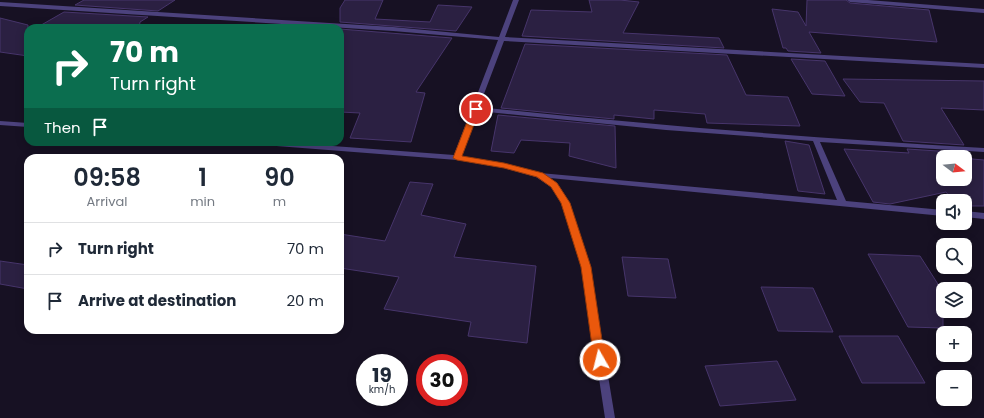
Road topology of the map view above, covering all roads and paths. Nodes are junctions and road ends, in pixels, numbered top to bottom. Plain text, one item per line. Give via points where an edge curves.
1 (516, 0) edge
2 (850, 0) edge
3 (0, 4) edge
4 (984, 11) edge
5 (314, 24) edge
6 (344, 26) edge
7 (502, 39) junction
8 (984, 66) edge
9 (476, 109) junction
10 (0, 123) edge
11 (24, 125) edge
12 (816, 140) junction
13 (302, 146) edge
14 (984, 150) edge
15 (457, 158) junction
16 (540, 175) junction
17 (843, 204) junction
18 (936, 212) edge
19 (972, 215) edge
20 (984, 216) edge
21 (610, 418) edge

1 - 7 street
2 - 4 street
3 - 5 street
6 - 7 street
7 - 8 street
7 - 9 street
9 - 12 street
9 - 15 street
10 - 11 street
12 - 14 street
12 - 17 street
13 - 15 street
15 - 16 street
16 - 17 street
16 - 21 street via 554,185 566,203 586,267
17 - 18 street
19 - 20 street

